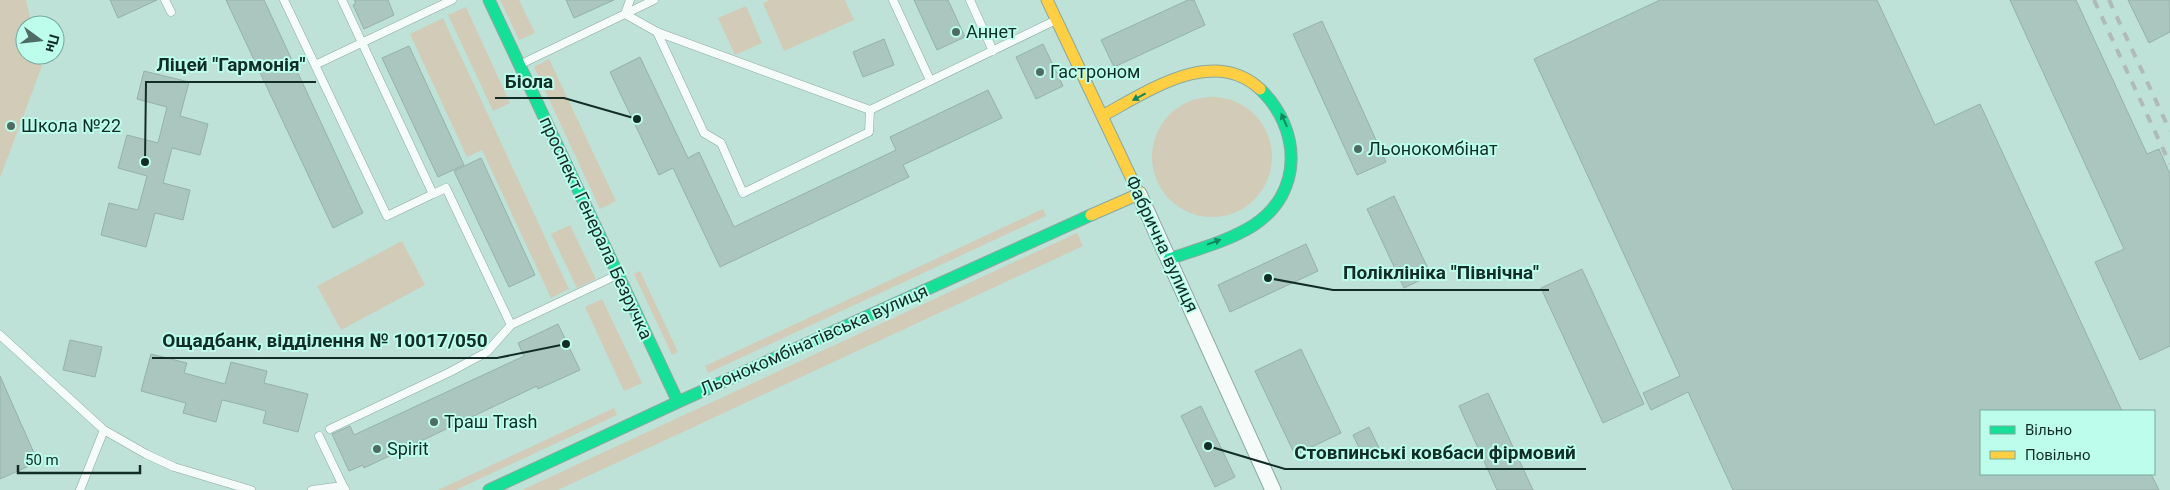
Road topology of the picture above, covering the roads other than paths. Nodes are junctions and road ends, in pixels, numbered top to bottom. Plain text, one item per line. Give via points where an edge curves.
1 (166, 0) edge
2 (284, 0) edge
3 (342, 0) edge
4 (452, 0) edge
5 (489, 0) edge
6 (630, 0) edge
7 (654, 0) edge
8 (894, 0) edge
9 (970, 0) edge
10 (1047, 0) edge
11 (171, 12) dead end
12 (625, 14) junction
13 (1056, 20) junction
14 (657, 32) junction
15 (362, 43) junction
16 (992, 50) junction
17 (519, 64) junction
18 (315, 66) junction
19 (930, 80) junction
20 (870, 110) junction
21 (1102, 116) junction
22 (433, 194) junction
23 (1139, 194) junction
24 (1168, 259) junction
25 (618, 274) junction
26 (511, 325) junction
27 (0, 335) edge
28 (678, 402) junction
29 (330, 429) dead end
30 (104, 430) junction
31 (319, 436) dead end
32 (344, 488) edge
33 (80, 490) edge
34 (251, 490) edge
35 (312, 490) edge
36 (490, 490) edge
37 (1274, 490) edge

1 - 11 lane
2 - 18 lane
3 - 15 lane
4 - 15 lane
5 - 17 street, проспект Генерала Безручка
6 - 12 lane
7 - 12 lane
8 - 19 lane
9 - 16 lane
10 - 13 street, Фабрична вулиця
12 - 14 lane
12 - 17 lane
13 - 16 lane
13 - 21 street, Фабрична вулиця
14 - 20 lane
14 - 20 lane via 704,132 721,143 743,193 870,132
15 - 18 lane
15 - 22 lane
16 - 19 lane
17 - 25 street, проспект Генерала Безручка
18 - 22 lane via 387,216
19 - 20 lane
21 - 23 street, Фабрична вулиця
24 -> 21 street via 1240,232 1265,217 1275,206 1292,166 1286,123 1260,88 1234,74 1212,71 1177,77
22 - 26 lane via 446,188
23 - 24 street, Фабрична вулиця
23 - 28 street, Льонокомбінатівська вулиця
24 - 37 street, Фабрична вулиця
25 - 26 lane
25 - 28 street, проспект Генерала Безручка
26 - 29 lane via 487,352
27 - 30 lane
28 - 36 street, Льонокомбінатівська вулиця
30 - 33 lane
30 - 34 lane via 174,468
31 - 32 lane
32 - 35 lane

